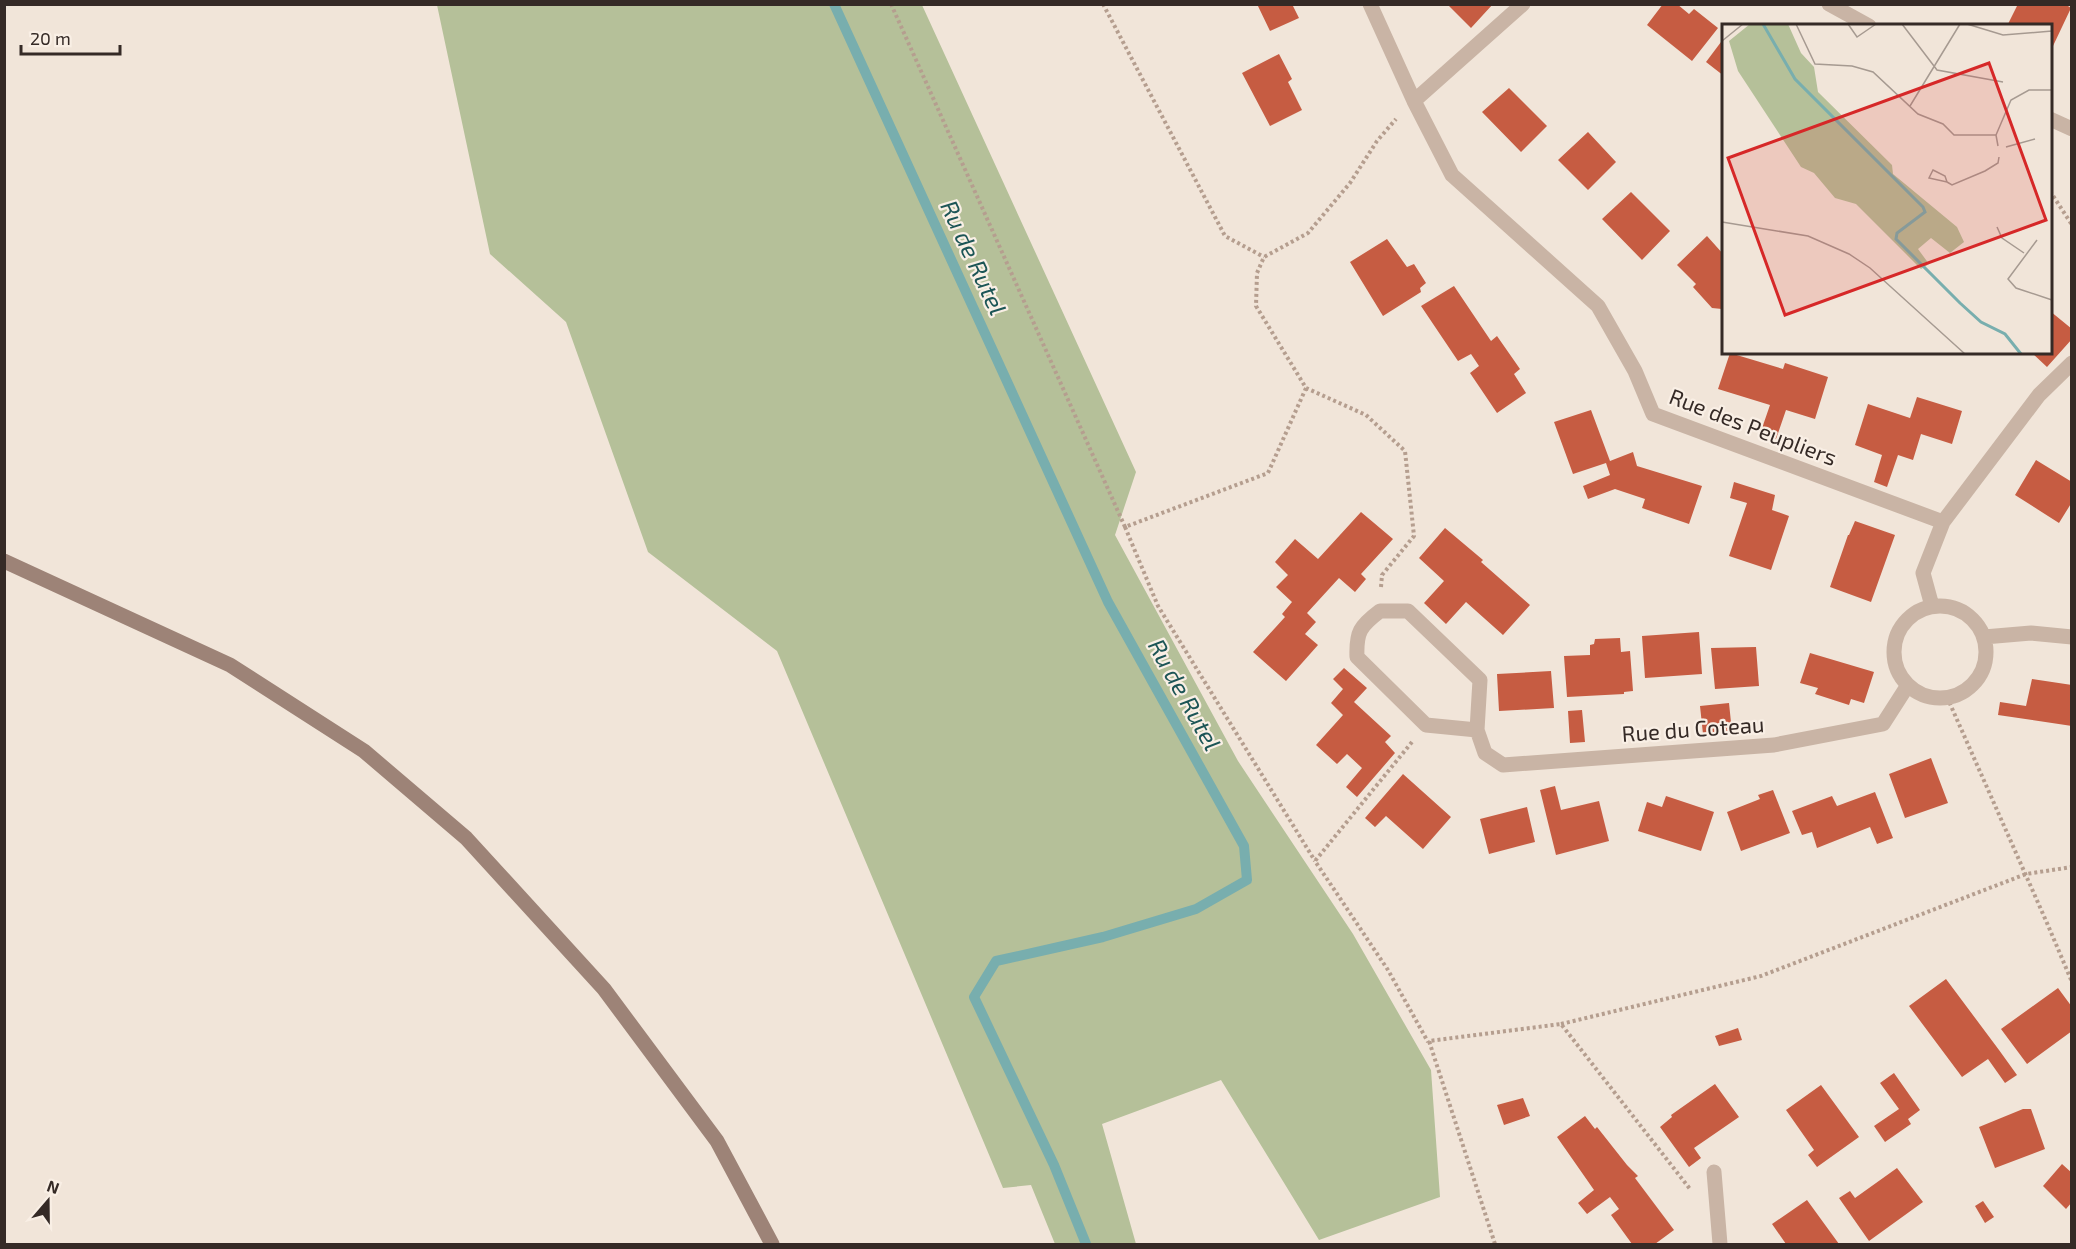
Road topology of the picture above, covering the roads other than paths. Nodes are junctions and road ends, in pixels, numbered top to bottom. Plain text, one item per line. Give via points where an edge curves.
1 (1370, 4) edge
2 (1523, 4) edge
3 (1829, 4) edge
4 (1865, 24) edge
5 (1414, 100) junction
6 (2052, 120) edge
7 (2072, 129) edge
8 (2072, 363) edge
9 (1943, 522) junction
10 (4, 561) edge
11 (1932, 606) junction
12 (1984, 636) junction
13 (2072, 637) edge
14 (1908, 685) junction
15 (1477, 730) junction
16 (1714, 1172) dead end
17 (772, 1245) edge
18 (1720, 1245) edge

1 - 5 street, Rue des Peupliers
2 - 5 street
3 - 4 street
5 - 9 street, Rue des Peupliers via 1452,175 1598,306 1635,371 1653,414
6 - 7 street
8 - 9 street via 2039,395
9 - 11 street via 1923,573
10 - 17 street via 230,665 364,751 466,838 604,989 717,1141
11 - 12 street via 1962,611 1976,622
11 - 14 street via 1904,622 1895,644 1895,660
12 - 13 street via 2031,633
12 - 14 street via 1985,664 1978,679 1962,692 1937,698
14 - 15 street, Rue du Coteau via 1883,724 1774,745 1503,765 1485,753
15 - 15 street, Rue du Coteau via 1480,680 1408,611 1380,611 1364,624 1357,641 1357,657 1426,725
16 - 18 street

